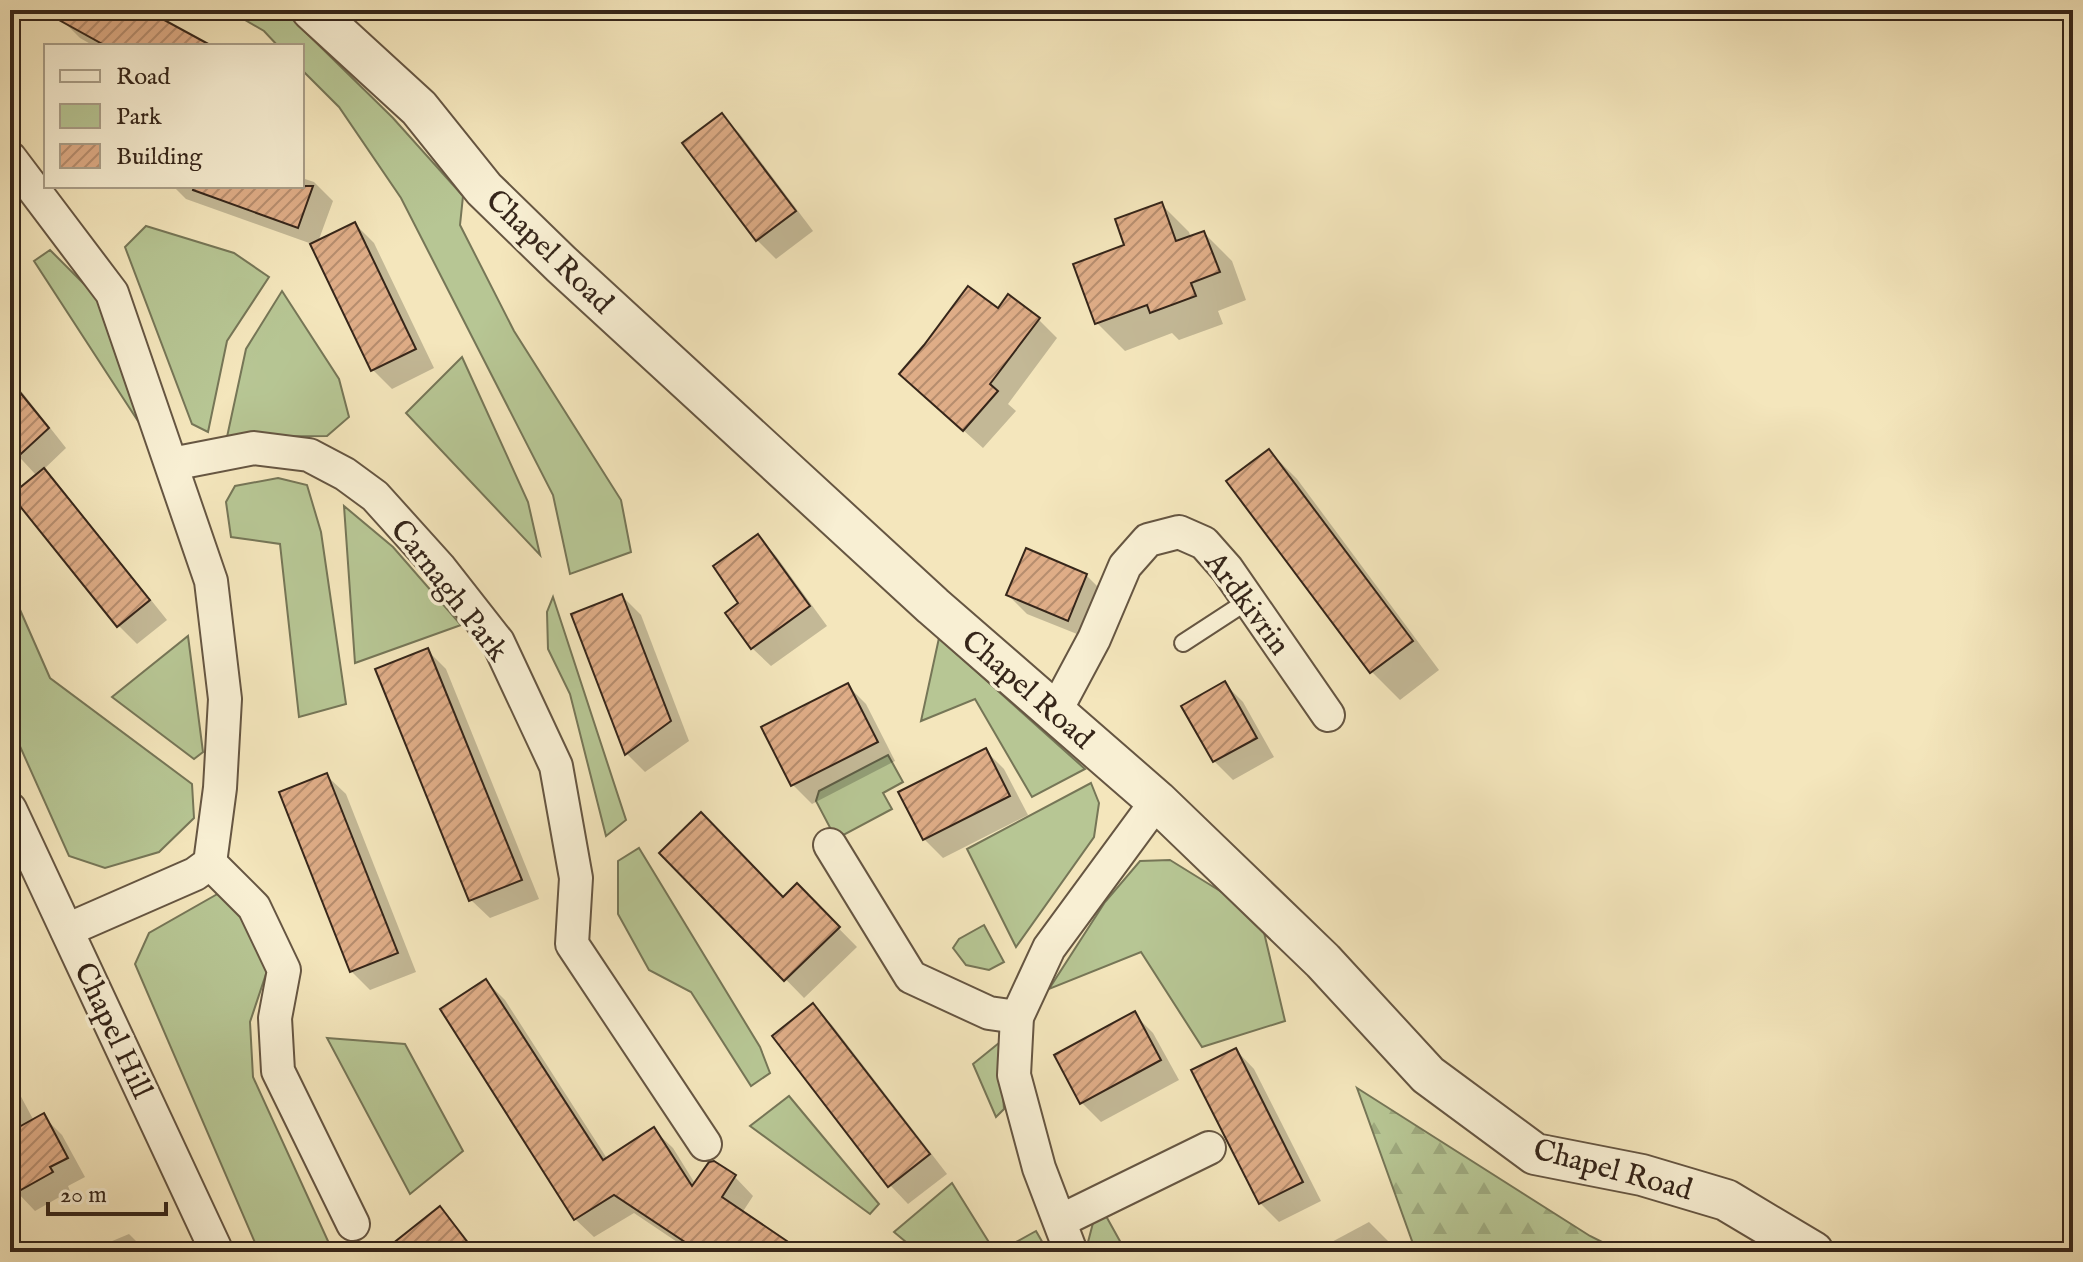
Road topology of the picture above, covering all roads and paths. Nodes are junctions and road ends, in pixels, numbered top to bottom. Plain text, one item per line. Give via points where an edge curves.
1 (312, 10) edge
2 (10, 158) edge
3 (172, 464) junction
4 (1249, 600) junction
5 (1183, 643) dead end
6 (1055, 712) junction
7 (1328, 715) dead end
8 (1157, 801) junction
9 (10, 809) edge
10 (830, 845) dead end
11 (210, 863) junction
12 (22, 864) edge
13 (67, 930) junction
14 (1017, 1017) junction
15 (705, 1144) dead end
16 (1209, 1148) dead end
17 (1060, 1221) junction
18 (353, 1224) dead end
19 (217, 1252) edge
20 (1071, 1252) edge
21 (1813, 1252) edge

1 - 6 street, Chapel Road via 419,108 484,189 561,264
2 - 3 street via 112,293
3 - 11 street via 211,581 225,699
3 - 15 street, Carnagh Park via 254,448 309,455 333,467 375,496 488,629 556,766 576,878 572,944
4 - 5 lane
4 - 6 street, Ardkivrin via 1204,543 1179,532 1148,540 1125,566
4 - 7 street, Ardkivrin
6 - 8 street, Chapel Road
8 - 14 street via 1049,948
8 - 21 street, Chapel Road via 1323,961 1428,1075 1535,1154 1642,1175 1726,1200
9 - 12 street, Chapel Hill
10 - 14 street via 911,977 989,1013
11 - 13 street
11 - 18 street via 254,907 284,970 275,1018 278,1071
12 - 13 street, Chapel Hill
13 - 19 street, Chapel Hill
14 - 17 street via 1014,1075 1039,1168
16 - 17 street
17 - 20 street

